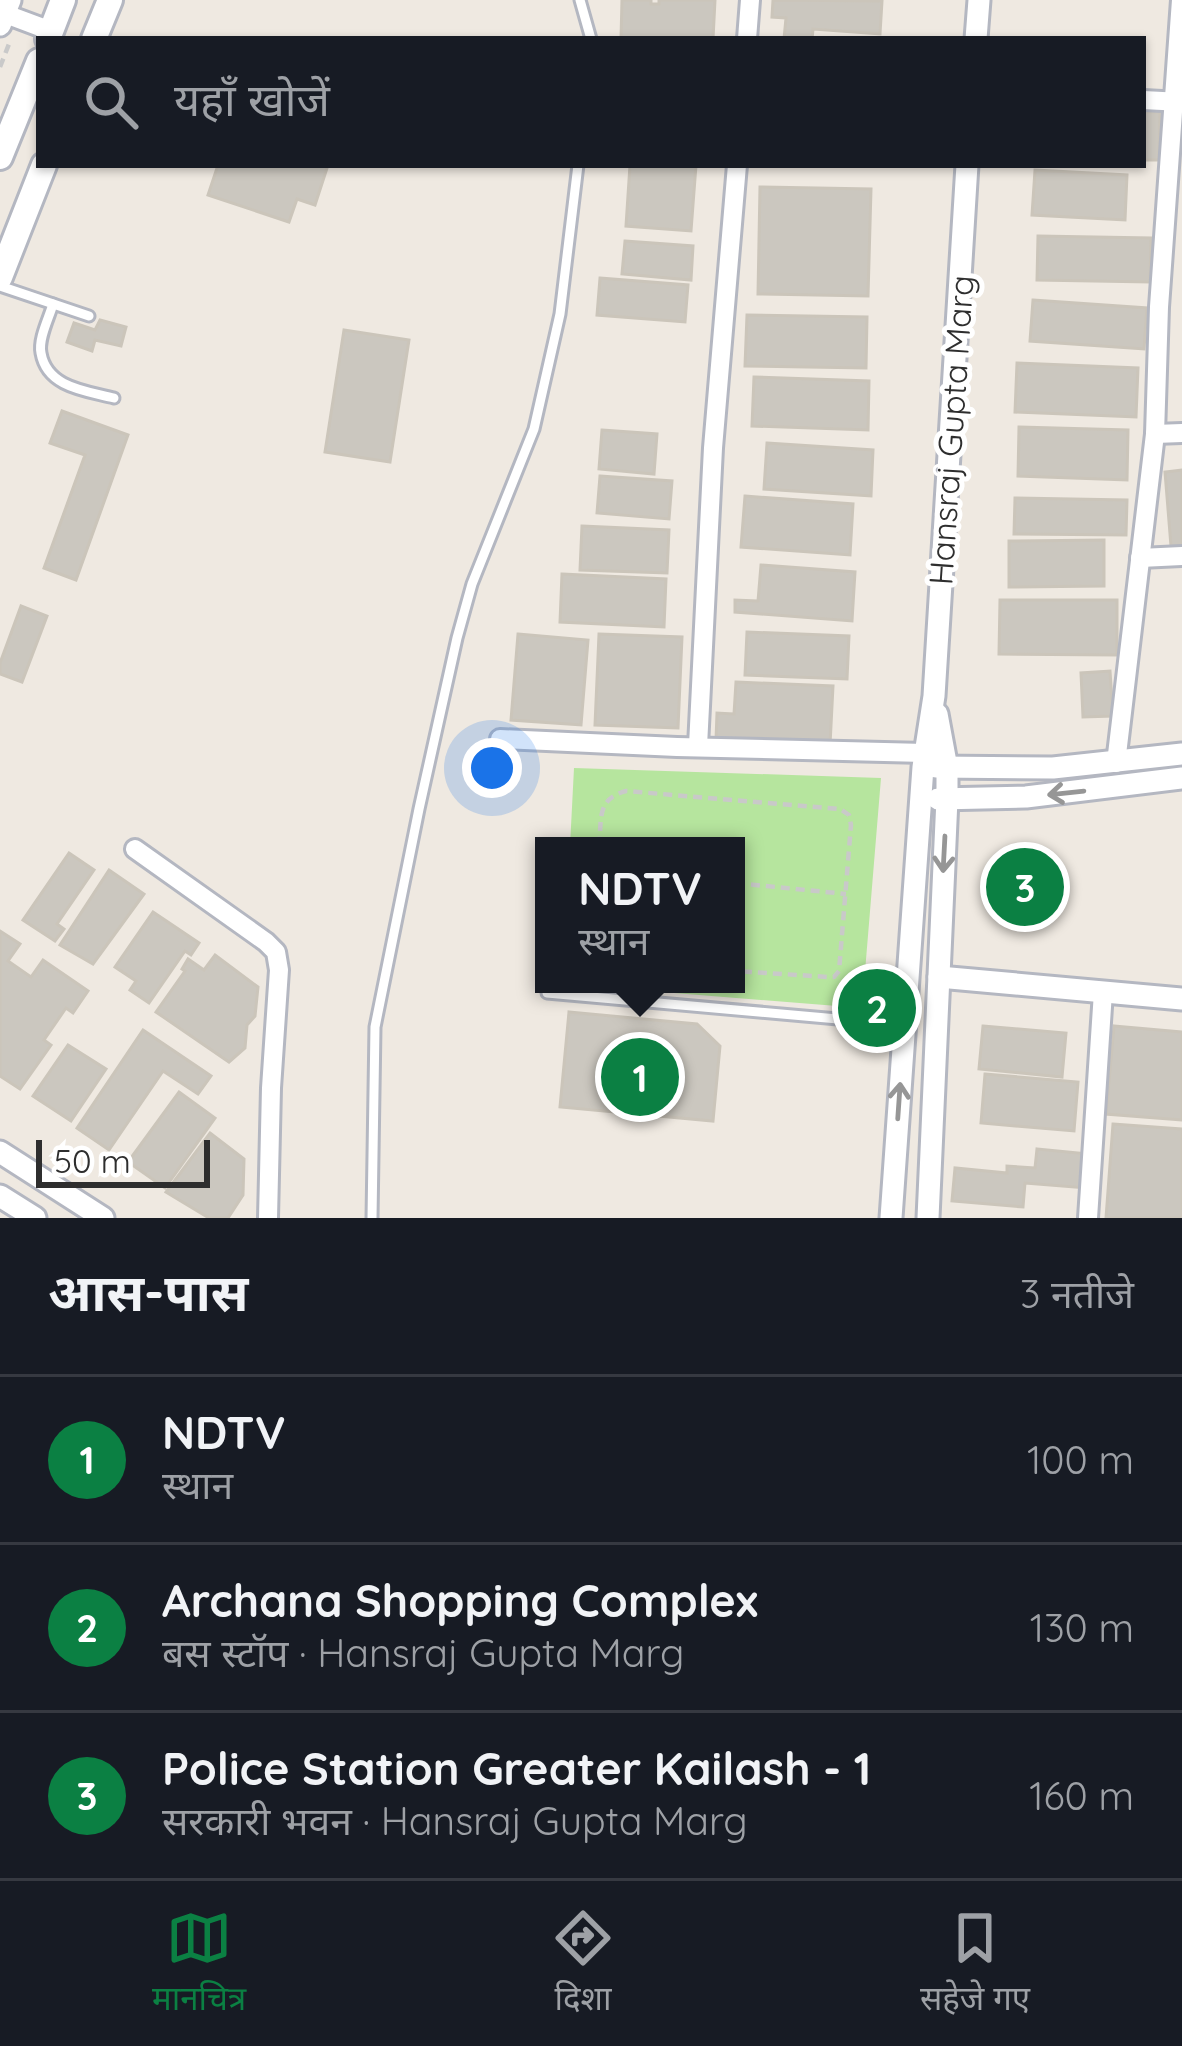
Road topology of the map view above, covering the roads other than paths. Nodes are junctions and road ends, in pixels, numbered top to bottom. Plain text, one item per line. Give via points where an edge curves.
1 (63, 0) edge
2 (110, 0) edge
3 (580, 0) edge
4 (750, 0) edge
5 (979, 0) edge
6 (1181, 0) edge
7 (4, 12) edge
8 (50, 35) edge
9 (95, 36) edge
10 (590, 36) edge
11 (747, 36) edge
12 (976, 36) edge
13 (36, 68) edge
14 (1146, 100) edge
15 (1178, 102) edge
16 (0, 157) edge
17 (43, 168) edge
18 (578, 168) edge
19 (737, 168) edge
20 (968, 168) edge
21 (1173, 211) edge
22 (0, 282) edge
23 (53, 304) junction
24 (89, 316) dead end
25 (114, 398) dead end
26 (1182, 433) edge
27 (1155, 434) junction
28 (1182, 556) edge
29 (1140, 558) junction
30 (934, 696) junction
31 (500, 739) dead end
32 (698, 746) junction
33 (1182, 754) edge
34 (924, 760) junction
35 (1116, 763) junction
36 (947, 768) junction
37 (1182, 778) edge
38 (921, 798) junction
39 (947, 799) junction
40 (135, 850) dead end
41 (939, 976) junction
42 (1103, 992) junction
43 (547, 993) dead end
44 (1182, 999) edge
45 (905, 1024) junction
46 (0, 1152) edge
47 (0, 1196) edge
48 (35, 1218) edge
49 (103, 1218) edge
50 (268, 1218) edge
51 (372, 1218) edge
52 (891, 1218) edge
53 (928, 1218) edge
54 (1088, 1218) edge

1 - 8 main road
2 - 9 main road
3 - 10 lane
4 - 11 street
5 - 12 street
6 - 15 street
7 - 8 street
13 - 16 main road
14 - 15 street
15 - 21 street
17 - 22 main road
18 - 51 lane via 560,314 534,429 457,638 375,1027
19 - 32 street
20 - 30 street, Hansraj Gupta Marg
21 - 27 street
22 - 23 lane
23 - 24 lane
23 - 25 lane via 41,345 53,376
26 - 27 street
27 - 29 street
28 - 29 street
29 - 35 street
30 - 34 street, Hansraj Gupta Marg
30 - 36 street, Hansraj Gupta Marg
31 - 32 street
32 - 34 street
33 - 35 street
34 - 36 street
34 - 38 street, Hansraj Gupta Marg
35 - 36 street
36 - 39 street, Hansraj Gupta Marg
37 -> 39 street
38 - 39 street
38 - 45 street, Hansraj Gupta Marg
39 -> 41 street, Hansraj Gupta Marg
40 - 50 street via 275,952
41 - 42 street
41 - 53 street, Hansraj Gupta Marg
42 - 44 street
42 - 54 street
43 - 45 lane
52 -> 45 street, Hansraj Gupta Marg
46 - 49 street
47 - 48 street

